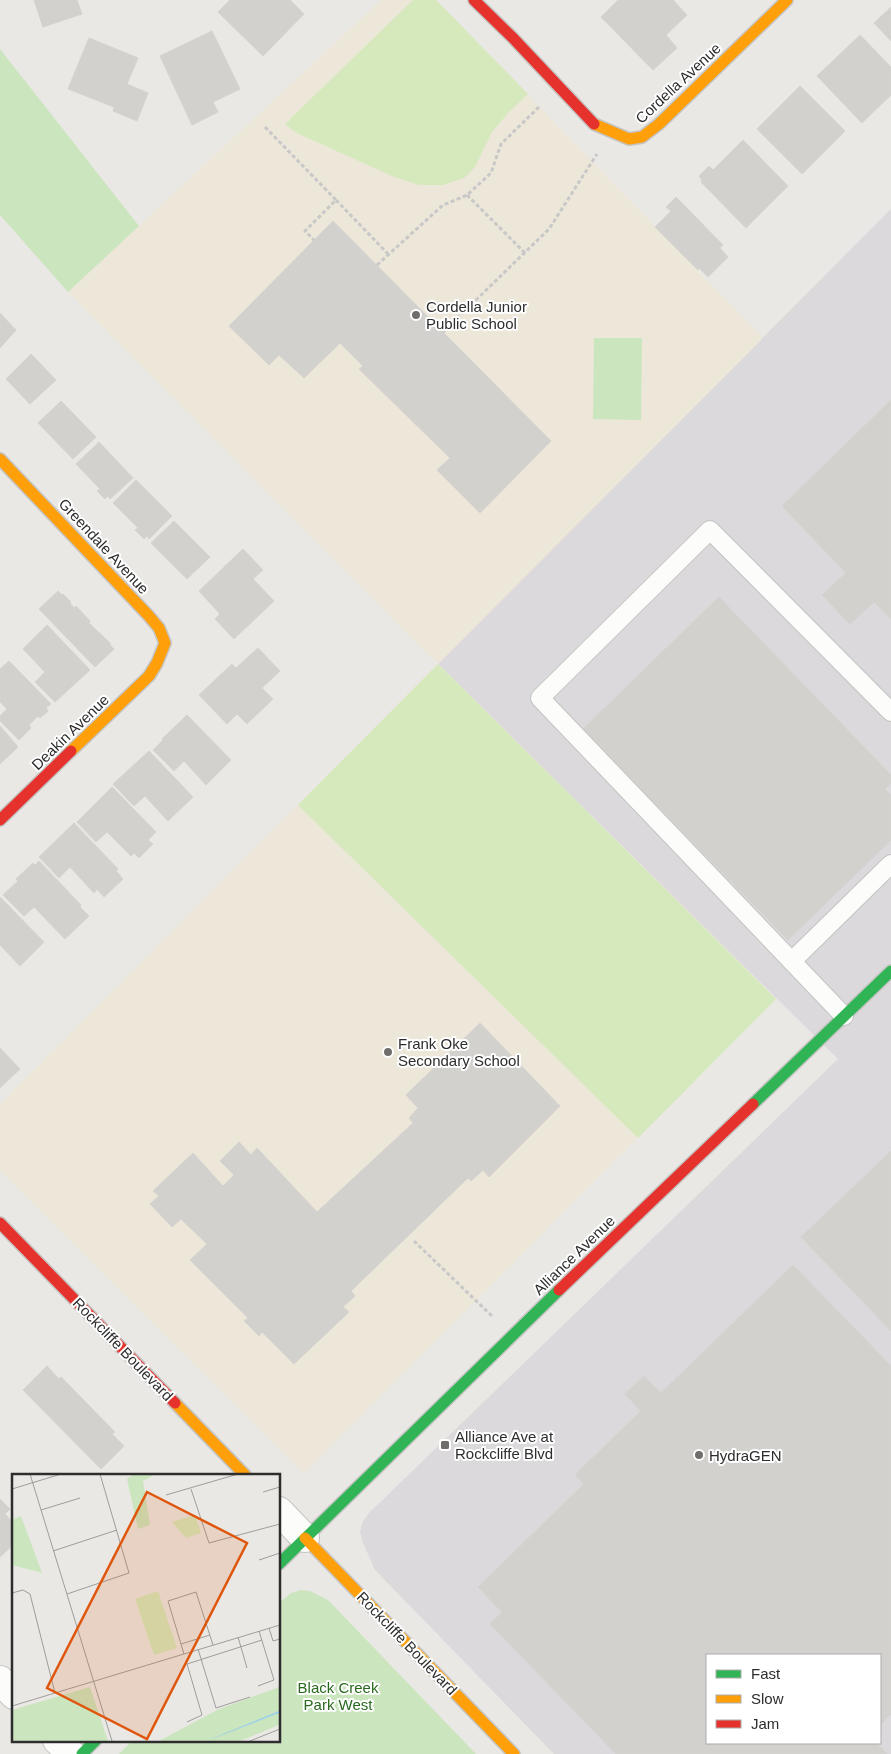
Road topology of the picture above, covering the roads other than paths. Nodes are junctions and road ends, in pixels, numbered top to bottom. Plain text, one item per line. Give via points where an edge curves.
1 (474, 0) edge
2 (787, 0) edge
3 (0, 459) edge
4 (157, 663) joint
5 (891, 712) edge
6 (0, 820) edge
7 (891, 864) edge
8 (792, 961) junction
9 (891, 971) edge
10 (844, 1016) junction
11 (0, 1223) edge
12 (244, 1474) edge
13 (280, 1511) edge
14 (305, 1538) junction
15 (280, 1563) edge
16 (0, 1680) edge
17 (12, 1693) edge
18 (60, 1742) edge
19 (94, 1742) edge
20 (71, 1754) edge
21 (82, 1754) edge
22 (514, 1754) edge

1 - 2 street, Cordella Avenue via 592,123 629,139 642,137 659,124
3 - 4 street, Greendale Avenue via 159,628 165,643
4 - 6 street, Deakin Avenue via 149,676
5 - 8 lane via 710,530 540,698
7 - 8 lane
8 - 10 lane
9 - 10 street, Alliance Avenue
10 - 14 street, Alliance Avenue
11 - 12 street, Rockcliffe Boulevard
13 - 14 street, Rockcliffe Boulevard
14 - 15 street, Alliance Avenue
14 - 22 street, Rockcliffe Boulevard
16 - 17 street
18 - 20 street
19 - 21 street

